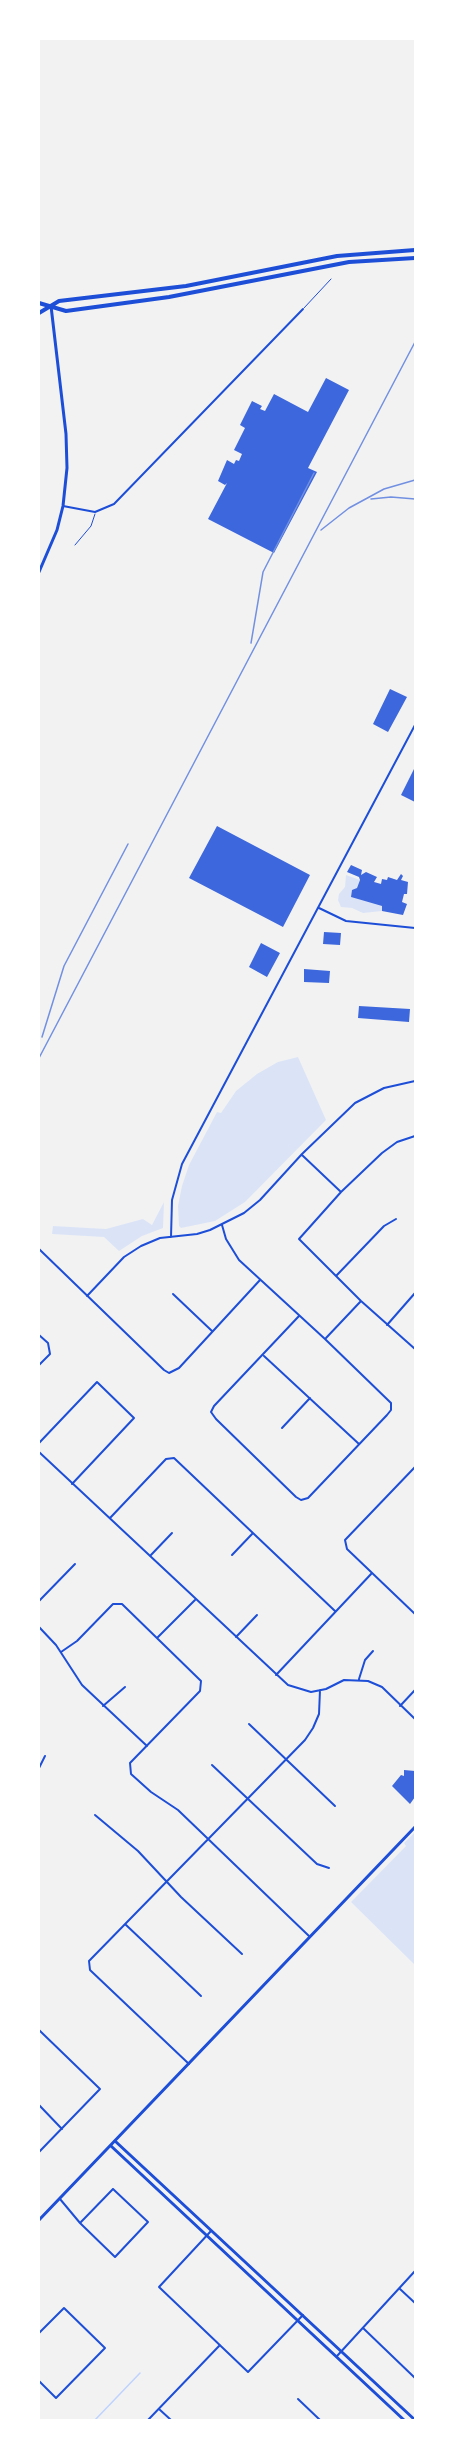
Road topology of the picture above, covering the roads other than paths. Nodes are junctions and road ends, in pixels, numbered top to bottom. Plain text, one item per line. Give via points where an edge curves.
1 (415, 250) edge
2 (415, 258) edge
3 (331, 279) dead end
4 (39, 303) edge
5 (51, 306) junction
6 (303, 309) joint
7 (39, 313) edge
8 (63, 506) junction
9 (95, 512) junction
10 (75, 545) dead end
11 (39, 572) edge
12 (415, 725) edge
13 (319, 908) junction
14 (415, 928) edge
15 (415, 1080) edge
16 (415, 1136) edge
17 (302, 1154) junction
18 (341, 1192) junction
19 (396, 1219) dead end
20 (222, 1226) junction
21 (171, 1237) junction
22 (39, 1249) edge
23 (336, 1276) junction
24 (260, 1280) junction
25 (415, 1293) edge
26 (173, 1294) dead end
27 (87, 1296) junction
28 (361, 1301) junction
29 (299, 1316) junction
30 (387, 1325) junction
31 (212, 1332) junction
32 (39, 1335) edge
33 (325, 1339) junction
34 (415, 1350) edge
35 (264, 1355) junction
36 (39, 1365) edge
37 (310, 1398) junction
38 (282, 1428) dead end
39 (39, 1443) edge
40 (359, 1444) junction
41 (39, 1452) edge
42 (415, 1467) edge
43 (72, 1484) junction
44 (109, 1519) junction
45 (172, 1533) dead end
46 (253, 1533) junction
47 (232, 1555) dead end
48 (150, 1557) junction
49 (75, 1564) dead end
50 (372, 1573) junction
51 (195, 1600) junction
52 (39, 1601) edge
53 (335, 1611) junction
54 (415, 1614) edge
55 (257, 1615) dead end
56 (39, 1627) edge
57 (236, 1637) junction
58 (157, 1638) junction
59 (373, 1651) dead end
60 (61, 1652) junction
61 (276, 1675) junction
62 (359, 1679) junction
63 (125, 1687) dead end
64 (320, 1690) junction
65 (415, 1690) edge
66 (104, 1706) junction
67 (400, 1706) junction
68 (415, 1719) edge
69 (249, 1724) dead end
70 (147, 1746) junction
71 (45, 1756) dead end
72 (286, 1760) junction
73 (212, 1765) dead end
74 (39, 1767) edge
75 (248, 1799) junction
76 (335, 1806) dead end
77 (95, 1815) dead end
78 (415, 1827) edge
79 (208, 1840) junction
80 (329, 1868) dead end
81 (167, 1880) junction
82 (125, 1924) junction
83 (310, 1937) junction
84 (242, 1954) dead end
85 (201, 1995) dead end
86 (39, 2030) edge
87 (189, 2064) junction
88 (39, 2105) edge
89 (62, 2129) junction
90 (115, 2141) junction
91 (111, 2146) junction
92 (39, 2152) edge
93 (60, 2199) junction
94 (39, 2220) edge
95 (80, 2223) junction
96 (211, 2231) junction
97 (207, 2235) junction
98 (415, 2271) edge
99 (399, 2288) junction
100 (415, 2303) edge
101 (303, 2315) junction
102 (297, 2320) junction
103 (362, 2327) junction
104 (39, 2333) edge
105 (220, 2345) junction
106 (342, 2351) junction
107 (337, 2356) junction
108 (415, 2378) edge
109 (39, 2381) edge
110 (298, 2399) dead end
111 (159, 2409) junction
112 (148, 2420) edge
113 (171, 2420) edge
114 (320, 2420) edge
115 (404, 2420) edge
116 (415, 2420) edge

1 - 5 main road via 337,256 186,286 59,301
2 - 5 main road via 349,262 169,297 66,312
3 - 6 lane
4 - 5 main road
5 - 7 main road
5 - 8 main road via 66,434
6 - 9 street via 125,495
8 - 9 street
8 - 11 main road
9 - 10 lane via 91,526
12 - 13 street
13 - 14 street via 346,921
13 - 21 street via 182,1164 172,1200
15 - 17 street via 384,1088 355,1103
16 - 18 street via 387,1149
17 - 18 street
17 - 20 street via 260,1200
18 - 23 street via 299,1239
19 - 23 street
20 - 21 street
20 - 24 street via 234,1254
21 - 27 street via 150,1241 132,1251
22 - 27 street
23 - 28 street
24 - 29 street
24 - 31 street
25 - 30 street
26 - 31 street
27 - 31 street via 169,1373 179,1368
28 - 30 street
28 - 33 street
29 - 33 street
29 - 35 street
30 - 34 street
32 - 36 street via 48,1343 50,1354
33 - 40 street via 391,1403 390,1413
35 - 37 street
35 - 40 street via 211,1412 296,1497 308,1498
37 - 38 street
37 - 40 street
39 - 43 street via 97,1382 134,1418
41 - 43 street
42 - 50 street via 345,1540 347,1549
43 - 44 street
44 - 46 street via 166,1458 174,1458
44 - 48 street
45 - 48 street
46 - 47 street
46 - 53 street
48 - 51 street
49 - 52 street
50 - 53 street
50 - 54 street
51 - 57 street
51 - 58 street
53 - 61 street
55 - 57 street
56 - 60 street
57 - 61 street
58 - 60 street via 122,1604 113,1604 78,1641
58 - 70 street via 201,1681 200,1691
59 - 62 street via 365,1660
60 - 66 street via 75,1676
61 - 64 street via 292,1688
62 - 64 street via 344,1680
62 - 67 street via 382,1687
63 - 66 street
64 - 72 street via 319,1714 313,1728
65 - 67 street
66 - 70 street
67 - 68 street
69 - 72 street
70 - 79 street via 130,1763 131,1774 178,1810
71 - 74 street
72 - 75 street
72 - 76 street
73 - 75 street
75 - 79 street
75 - 80 street via 317,1864
77 - 81 street
78 - 83 main road
79 - 81 street
79 - 83 street
81 - 82 street
81 - 84 street
82 - 85 street
82 - 87 street via 89,1961 90,1970
83 - 87 main road
86 - 89 street via 100,2089
87 - 90 main road
88 - 89 street
89 - 92 street
90 - 91 main road
90 - 96 main road
91 - 93 main road
91 - 97 main road
93 - 94 main road
93 - 95 street
95 - 95 street via 115,2257 148,2222 113,2189
96 - 97 street
96 - 101 main road
97 - 102 main road
97 - 105 street via 159,2287
98 - 99 street
99 - 100 street
99 - 103 street
101 - 102 street
101 - 106 main road
102 - 105 street via 248,2372
102 - 107 main road
103 - 106 street
103 - 108 street
104 - 109 street via 64,2308 105,2348 56,2398
105 - 111 street
106 - 107 street
106 - 116 main road
107 - 115 main road
110 - 114 street
111 - 112 street
111 - 113 street

